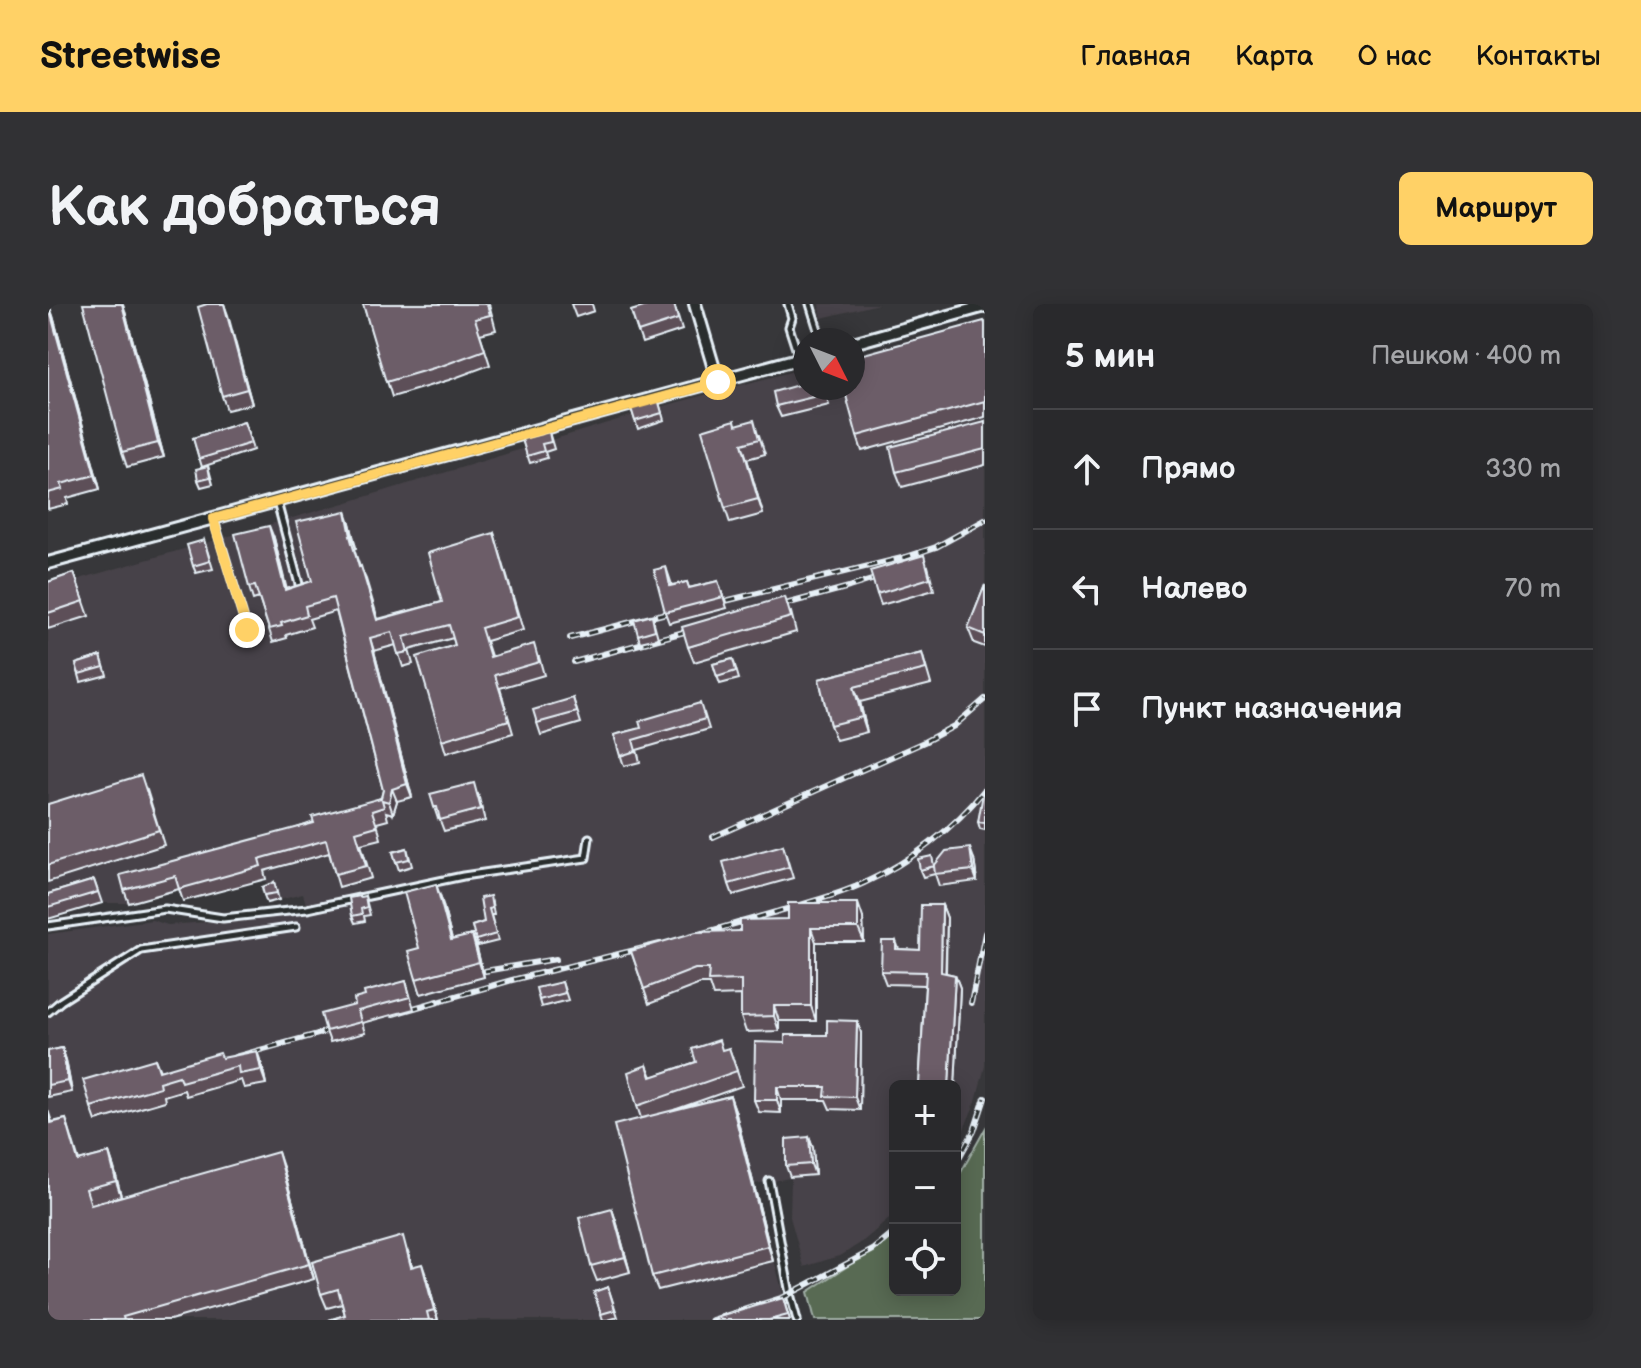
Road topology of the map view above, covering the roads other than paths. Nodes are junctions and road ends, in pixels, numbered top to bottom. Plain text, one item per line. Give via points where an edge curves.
1 (695, 304) edge
2 (788, 304) edge
3 (810, 304) edge
4 (985, 306) edge
5 (817, 328) edge
6 (793, 337) edge
7 (865, 340) edge
8 (793, 361) edge
9 (718, 382) junction
10 (277, 501) junction
11 (213, 519) junction
12 (48, 563) edge
13 (300, 588) edge
14 (247, 630) dead end
15 (589, 838) dead end
16 (48, 926) edge
17 (296, 927) dead end
18 (48, 1012) edge
19 (769, 1181) dead end
20 (797, 1320) edge

1 - 9 street
2 - 6 lane
3 - 5 lane
4 - 7 street
8 - 9 street
9 - 10 street
10 - 11 street
10 - 13 lane
11 - 12 street
11 - 14 lane
15 - 16 lane via 586,858 463,876 307,909 223,918 165,909
17 - 18 lane via 141,950
19 - 20 lane

